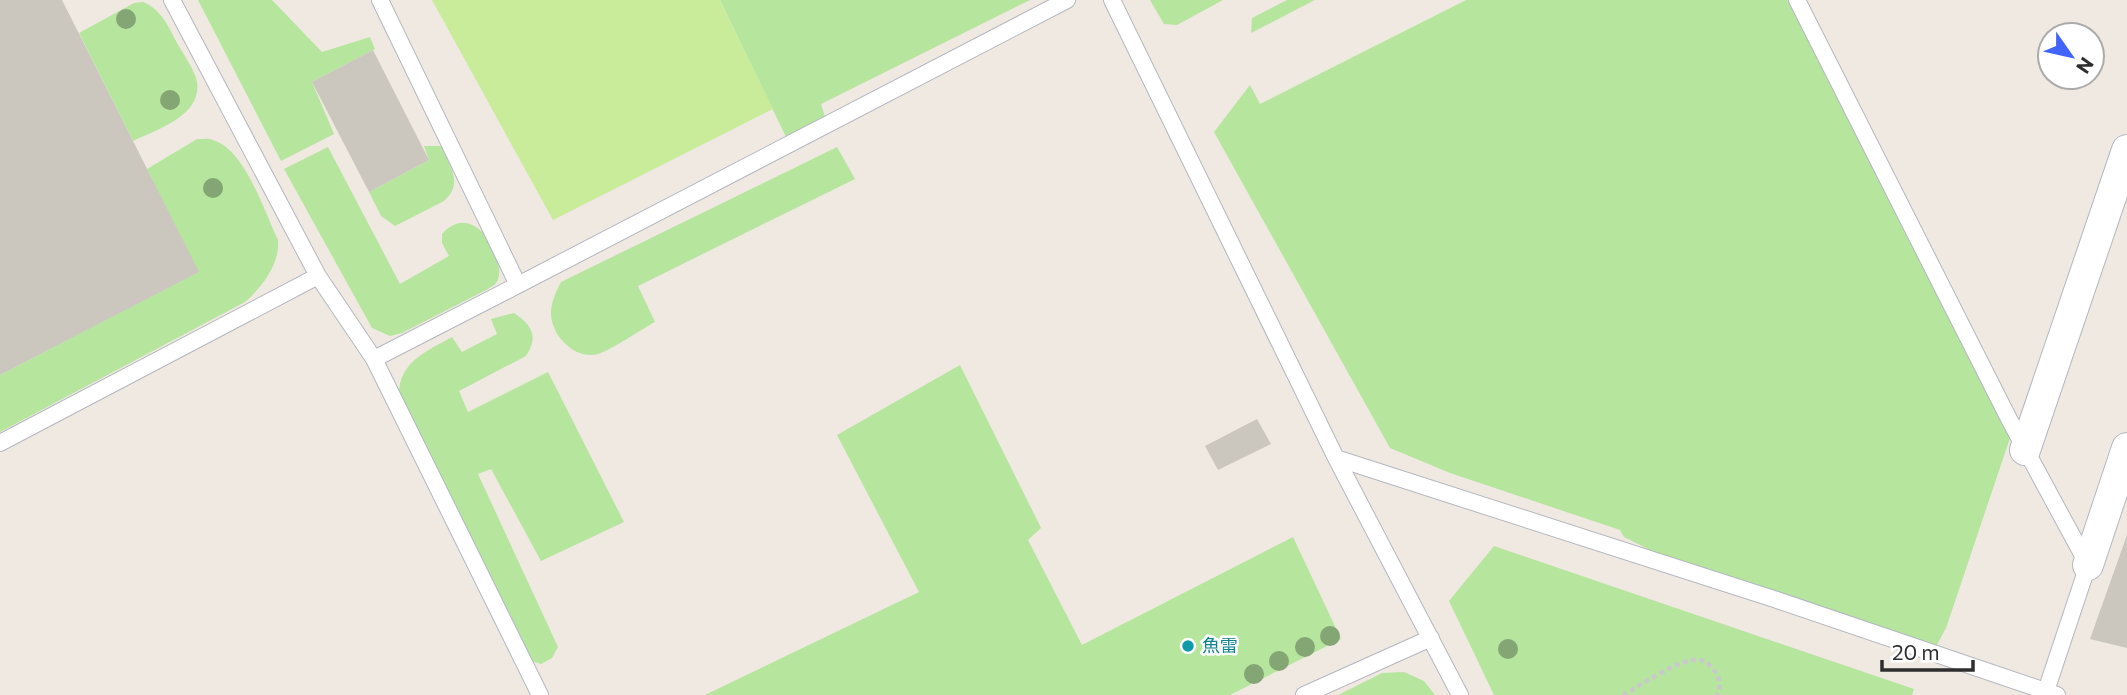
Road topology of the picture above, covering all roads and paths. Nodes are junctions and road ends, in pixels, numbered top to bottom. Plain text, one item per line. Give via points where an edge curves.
1 (172, 0) edge
2 (380, 0) edge
3 (1067, 0) edge
4 (1112, 0) edge
5 (1797, 0) edge
6 (2127, 150) edge
7 (318, 276) junction
8 (518, 285) junction
9 (374, 359) junction
10 (0, 443) edge
11 (2127, 448) edge
12 (2025, 450) junction
13 (1336, 458) junction
14 (2088, 565) junction
15 (1431, 638) junction
16 (2051, 693) edge
17 (540, 695) edge
18 (1304, 695) edge
19 (1460, 695) edge
20 (1623, 695) edge
21 (1717, 695) edge

1 - 7 lane
2 - 8 lane
3 - 8 lane
4 - 13 lane
5 - 12 lane
6 - 12 street
7 - 9 lane
7 - 10 lane
8 - 9 lane
9 - 17 lane
11 - 14 street
12 - 14 lane
13 - 15 lane
13 - 16 lane via 1761,594
14 - 16 lane
15 - 18 lane
15 - 19 lane
20 - 21 path via 1699,659 1716,672 1720,681

